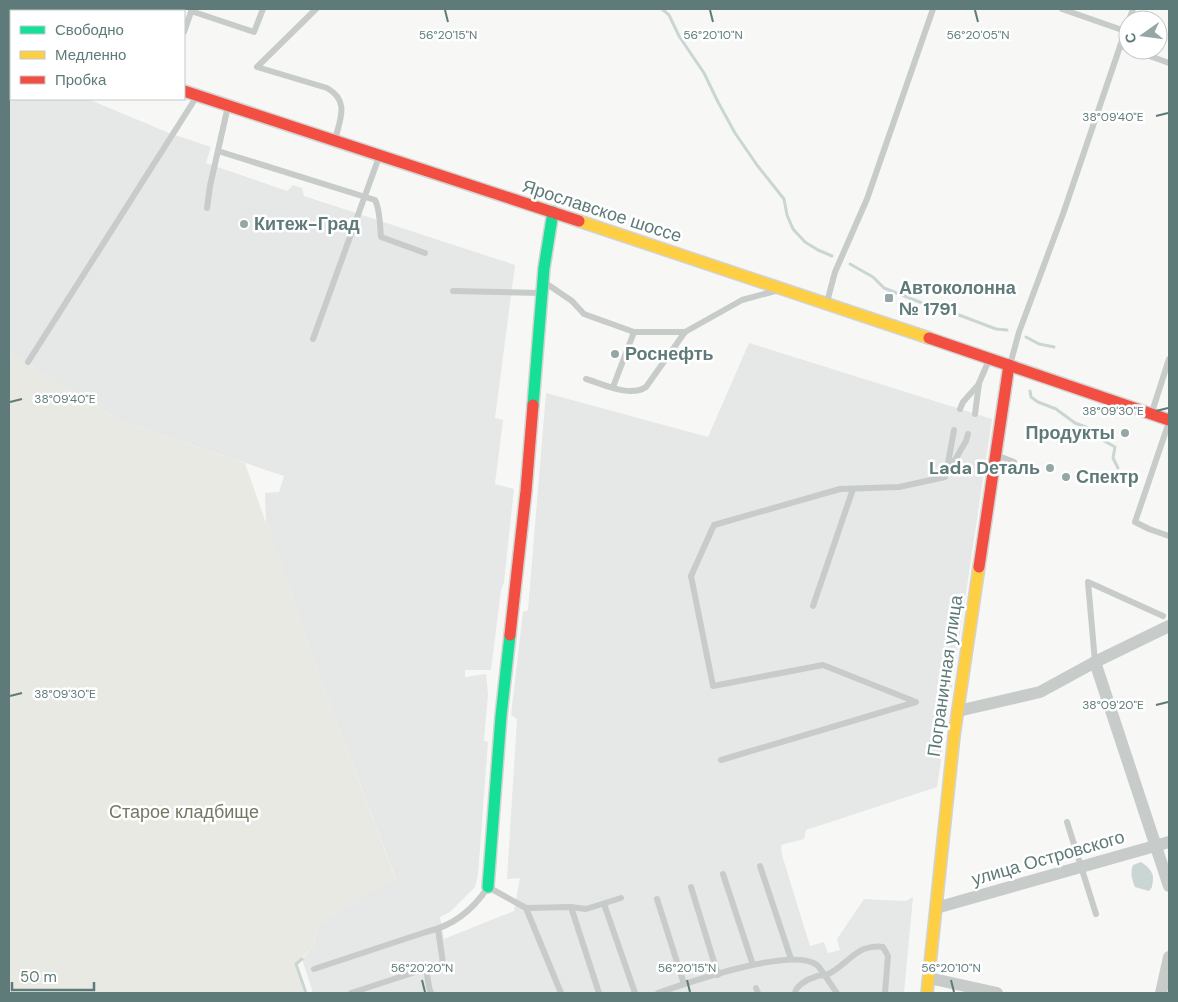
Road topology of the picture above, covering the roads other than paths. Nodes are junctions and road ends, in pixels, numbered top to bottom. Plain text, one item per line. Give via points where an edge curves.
1 (262, 9) edge
2 (316, 9) edge
3 (934, 9) edge
4 (1062, 9) edge
5 (191, 10) edge
6 (185, 29) edge
7 (1118, 29) edge
8 (1118, 52) edge
9 (185, 91) edge
10 (198, 95) junction
11 (228, 105) junction
12 (335, 141) junction
13 (218, 150) junction
14 (379, 156) junction
15 (364, 196) junction
16 (207, 208) dead end
17 (553, 212) junction
18 (426, 254) dead end
19 (543, 281) junction
20 (784, 290) junction
21 (453, 291) dead end
22 (542, 294) junction
23 (827, 304) junction
24 (634, 332) junction
25 (685, 332) junction
26 (313, 339) dead end
27 (989, 359) junction
28 (1169, 359) edge
29 (28, 362) dead end
30 (1009, 365) junction
31 (586, 379) dead end
32 (979, 383) junction
33 (613, 387) junction
34 (960, 409) dead end
35 (975, 414) dead end
36 (1152, 414) junction
37 (1169, 421) edge
38 (954, 430) dead end
39 (968, 434) dead end
40 (995, 455) junction
41 (1014, 462) dead end
42 (945, 477) junction
43 (853, 489) junction
44 (1169, 536) edge
45 (812, 606) dead end
46 (1166, 621) edge
47 (1095, 662) junction
48 (958, 711) junction
49 (721, 760) dead end
50 (1067, 822) dead end
51 (1169, 842) edge
52 (1157, 846) junction
53 (760, 866) dead end
54 (1081, 868) junction
55 (723, 874) dead end
56 (1169, 886) edge
57 (488, 887) junction
58 (691, 887) dead end
59 (621, 898) dead end
60 (657, 899) dead end
61 (604, 904) junction
62 (571, 907) junction
63 (526, 908) junction
64 (936, 908) junction
65 (1096, 914) dead end
66 (438, 929) junction
67 (1169, 957) edge
68 (791, 959) junction
69 (753, 965) junction
70 (426, 968) junction
71 (314, 969) dead end
72 (718, 975) junction
73 (824, 976) junction
74 (928, 978) junction
75 (684, 984) junction
76 (796, 990) edge
77 (351, 993) edge
78 (431, 993) edge
79 (561, 993) edge
80 (598, 993) edge
81 (635, 993) edge
82 (658, 993) edge
83 (802, 993) edge
84 (837, 993) edge
85 (886, 993) edge
86 (927, 993) edge
87 (997, 993) edge
88 (1161, 993) edge

1 - 5 lane via 254,32
2 - 12 lane via 257,67 335,92 342,106
3 - 23 lane via 867,199 835,272
4 - 7 lane
5 - 6 lane
8 - 30 lane
9 - 10 street, Ярославское шоссе
10 - 11 street, Ярославское шоссе
10 - 29 lane
11 - 12 street, Ярославское шоссе
11 - 13 lane
12 - 14 street, Ярославское шоссе
13 - 15 lane
13 - 16 lane
14 - 15 lane
14 - 17 street, Ярославское шоссе
15 - 18 lane via 375,200 378,206 381,237
15 - 26 lane
17 - 19 street
17 - 20 street, Ярославское шоссе
19 - 22 street
19 - 24 lane via 584,314
20 - 23 street, Ярославское шоссе
20 - 25 lane via 742,300
21 - 22 lane
22 - 57 street
23 - 27 street, Ярославское шоссе
24 - 25 lane
24 - 33 lane
25 - 33 lane via 646,387 629,392
27 - 30 street, Ярославское шоссе
27 - 32 lane
28 - 36 lane
30 - 36 street, Ярославское шоссе
30 - 40 street, Пограничная улица
31 - 33 lane
32 - 34 lane
32 - 35 lane
36 - 37 street, Ярославское шоссе
37 - 44 lane via 1135,522
38 - 42 lane
39 - 42 lane
40 - 41 lane
40 - 48 street, Пограничная улица via 991,506
42 - 43 lane via 899,487
43 - 45 lane
43 - 49 lane via 840,489 714,525 690,576 713,686 823,665 916,702
46 - 47 street
46 - 47 lane via 1088,582
47 - 48 street via 1040,692
47 - 52 street
48 - 64 street, Пограничная улица
50 - 54 lane
51 - 52 street, улица Островского
52 - 54 street, улица Островского
52 - 56 street
53 - 68 lane
54 - 64 street, улица Островского
54 - 65 lane
55 - 69 lane
57 - 63 lane
57 - 66 lane via 468,912
58 - 72 lane
59 - 61 lane
60 - 75 lane
61 - 62 lane via 586,909
61 - 81 lane
62 - 63 lane
62 - 80 lane
63 - 79 lane
64 - 74 street, Пограничная улица
66 - 70 lane via 443,963
66 - 71 lane
67 - 88 street
68 - 69 lane
68 - 73 lane via 818,965
69 - 72 lane
70 - 77 lane
70 - 78 lane
72 - 75 lane
73 - 76 lane via 816,976
73 - 84 lane
73 - 85 lane via 854,955 884,946 888,956
74 - 86 street, Пограничная улица
74 - 87 street
75 - 82 lane
76 - 83 lane

